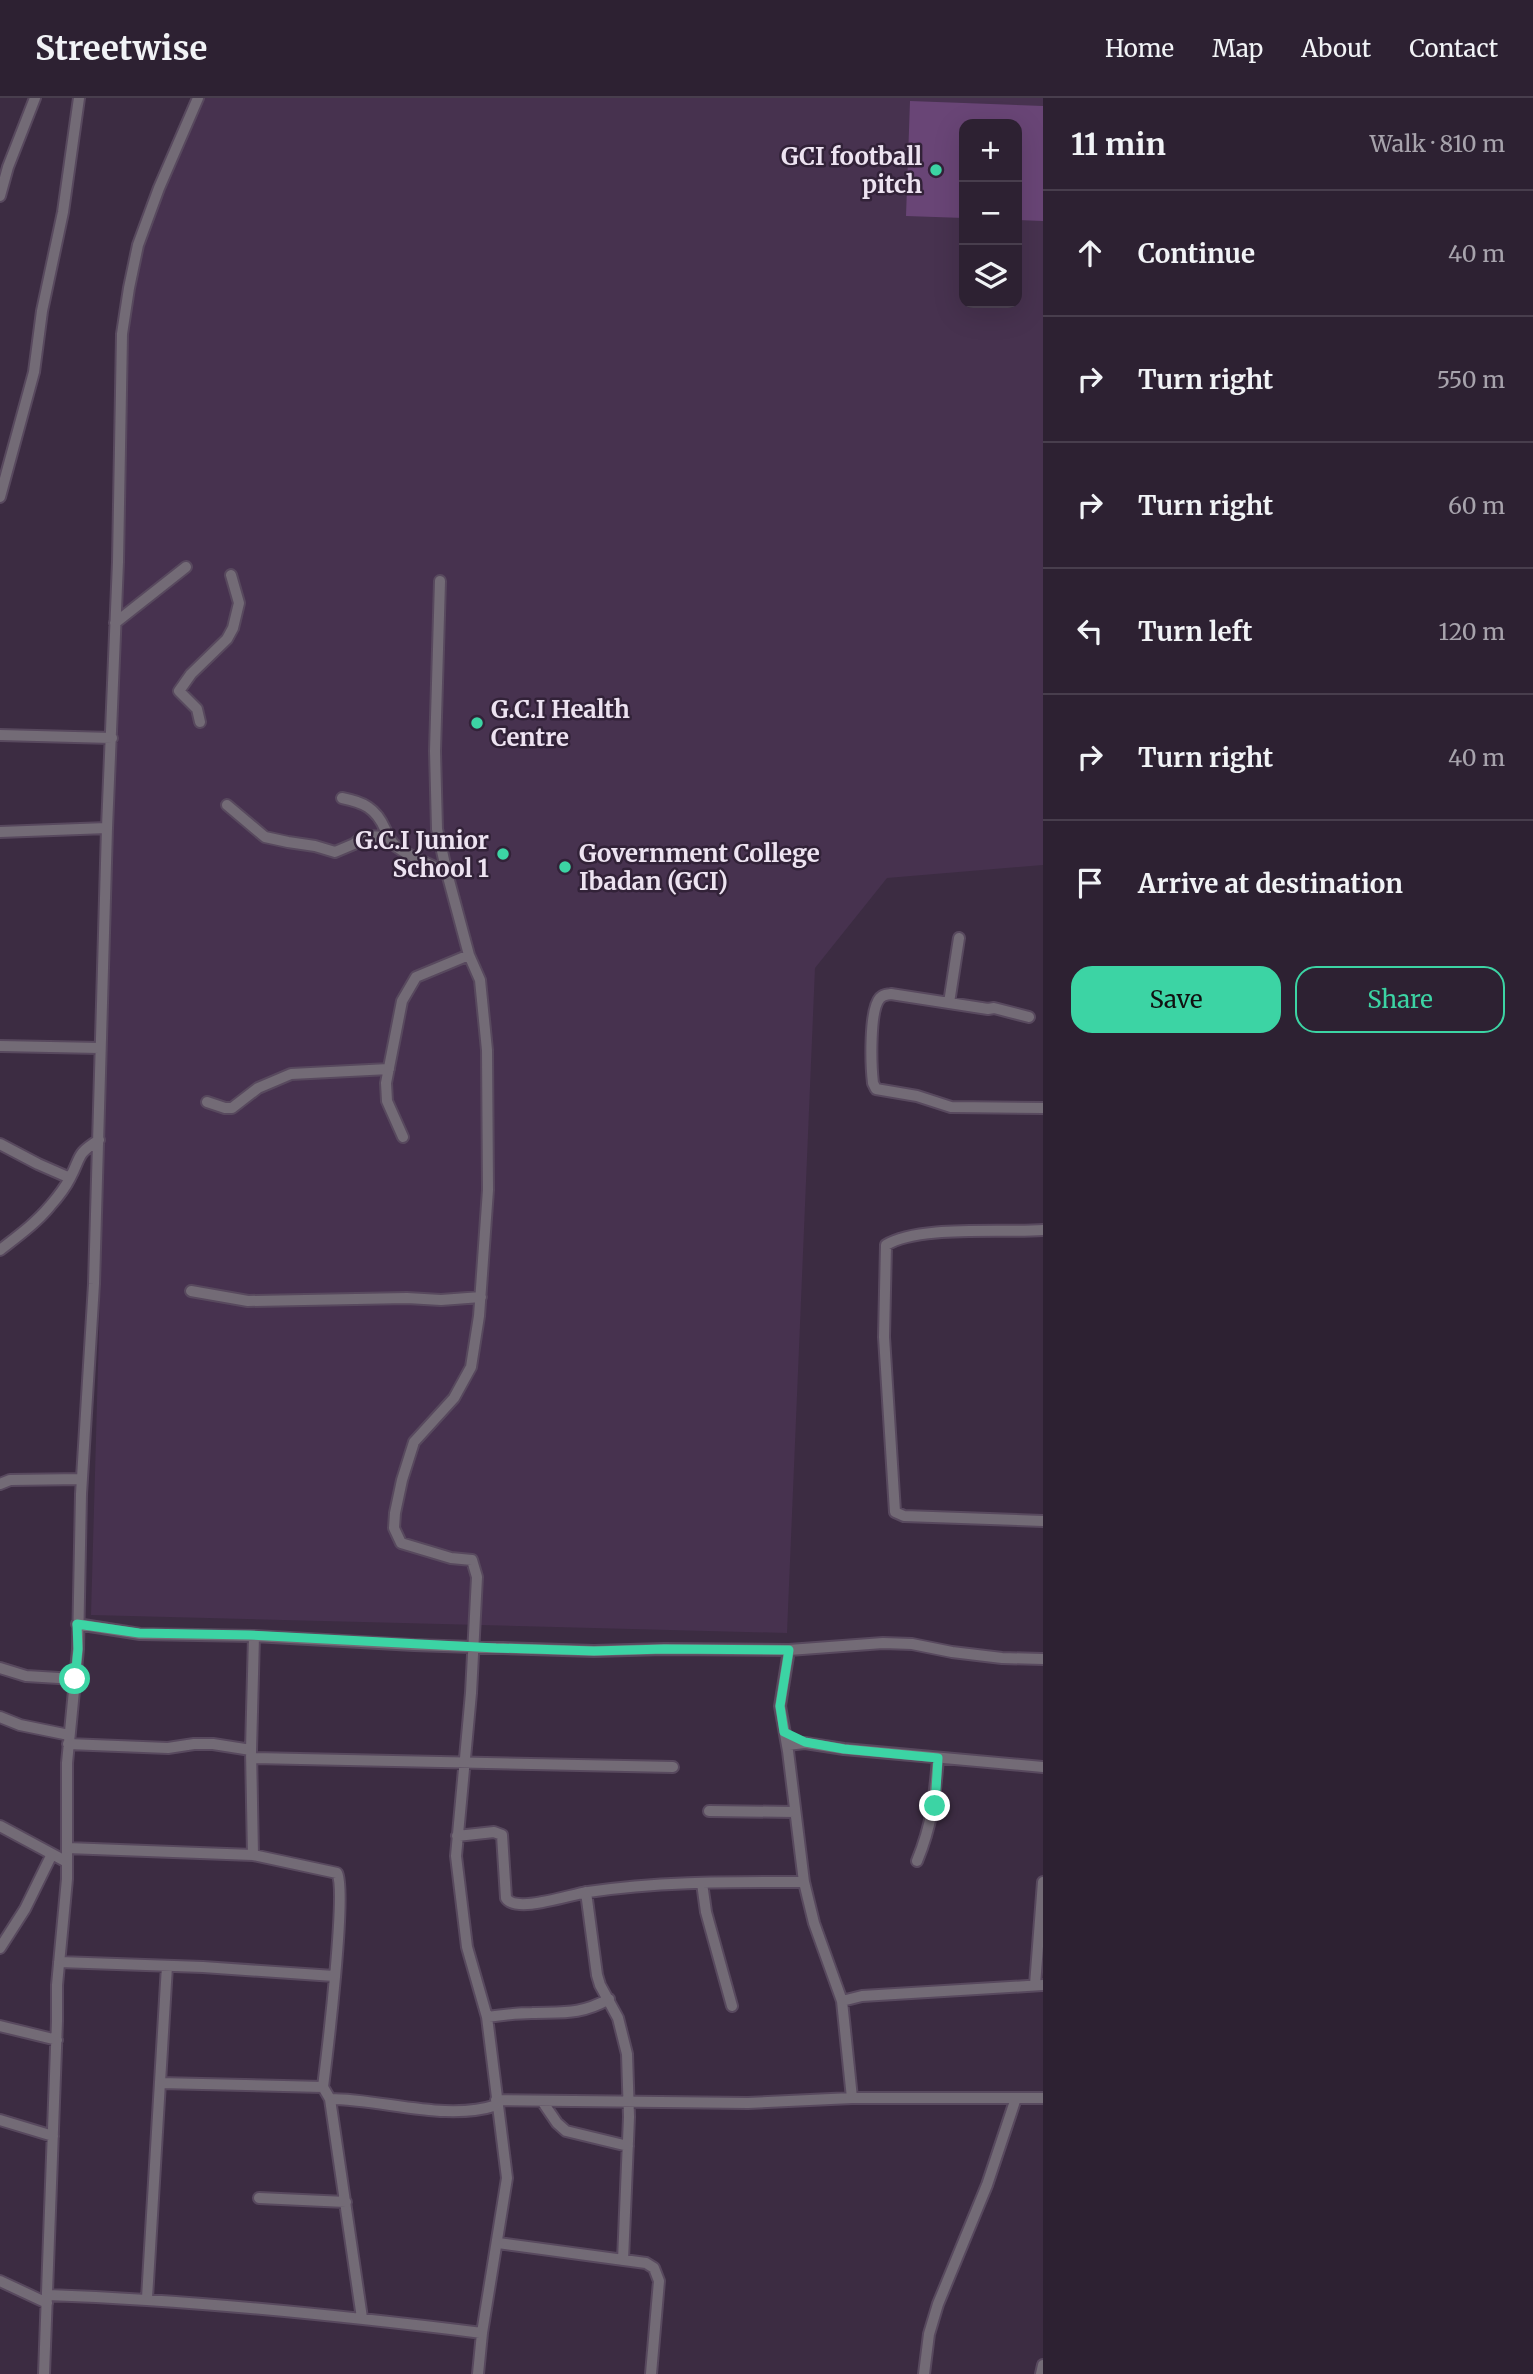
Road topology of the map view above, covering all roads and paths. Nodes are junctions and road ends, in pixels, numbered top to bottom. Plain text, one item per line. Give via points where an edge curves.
1 (35, 98) edge
2 (79, 98) edge
3 (198, 98) edge
4 (0, 196) edge
5 (0, 497) edge
6 (186, 566) dead end
7 (231, 575) dead end
8 (440, 581) dead end
9 (115, 623) junction
10 (200, 722) dead end
11 (0, 735) edge
12 (112, 737) junction
13 (342, 798) dead end
14 (227, 805) dead end
15 (107, 828) junction
16 (0, 832) edge
17 (388, 837) junction
18 (447, 873) junction
19 (959, 938) dead end
20 (470, 955) junction
21 (949, 1003) junction
22 (1029, 1017) dead end
23 (0, 1046) edge
24 (100, 1048) junction
25 (389, 1069) junction
26 (206, 1102) dead end
27 (1043, 1108) edge
28 (403, 1137) dead end
29 (99, 1140) junction
30 (0, 1144) edge
31 (70, 1178) junction
32 (1043, 1230) edge
33 (0, 1250) edge
34 (191, 1291) dead end
35 (481, 1297) junction
36 (82, 1479) junction
37 (0, 1484) edge
38 (1043, 1521) edge
39 (77, 1624) junction
40 (254, 1636) junction
41 (472, 1647) junction
42 (789, 1650) junction
43 (1043, 1659) edge
44 (0, 1668) edge
45 (75, 1679) junction
46 (0, 1717) edge
47 (784, 1732) junction
48 (68, 1739) junction
49 (805, 1742) junction
50 (787, 1745) junction
51 (251, 1754) junction
52 (938, 1758) junction
53 (466, 1763) junction
54 (673, 1767) dead end
55 (1043, 1767) edge
56 (709, 1811) dead end
57 (795, 1812) junction
58 (0, 1826) edge
59 (457, 1836) junction
60 (67, 1848) junction
61 (52, 1854) junction
62 (253, 1856) junction
63 (917, 1861) dead end
64 (67, 1862) junction
65 (804, 1882) junction
66 (1043, 1882) edge
67 (702, 1883) junction
68 (586, 1892) junction
69 (0, 1948) edge
70 (59, 1962) junction
71 (167, 1966) junction
72 (334, 1976) junction
73 (1039, 1985) edge
74 (609, 1999) junction
75 (842, 2001) junction
76 (732, 2006) dead end
77 (486, 2017) junction
78 (0, 2026) edge
79 (57, 2040) junction
80 (160, 2083) junction
81 (323, 2087) junction
82 (852, 2098) junction
83 (1016, 2098) junction
84 (1043, 2098) edge
85 (330, 2099) junction
86 (542, 2101) junction
87 (496, 2102) junction
88 (629, 2102) junction
89 (0, 2120) edge
90 (53, 2136) junction
91 (628, 2146) junction
92 (259, 2198) dead end
93 (346, 2202) junction
94 (498, 2243) junction
95 (623, 2260) junction
96 (0, 2281) edge
97 (147, 2298) junction
98 (47, 2299) junction
99 (362, 2318) junction
100 (482, 2333) junction
101 (1043, 2365) edge
102 (44, 2374) edge
103 (478, 2374) edge
104 (651, 2374) edge
105 (924, 2374) edge
106 (1041, 2374) edge

1 - 4 street
2 - 5 street via 34,372
3 - 9 street via 138,245 129,288 122,334
6 - 9 street
7 - 10 street via 239,603 233,628 179,691 197,709
8 - 18 street via 435,751 437,829
9 - 12 street
11 - 12 street
12 - 15 street
13 - 17 street via 373,808
14 - 17 street via 265,837 335,852 364,836
15 - 16 street
15 - 24 street
17 - 18 street via 397,847
18 - 20 street
19 - 21 street
20 - 25 street via 416,977 402,1002
20 - 35 street via 480,979 486,1050 488,1189
21 - 22 street
21 - 27 street via 891,994 879,999 872,1035 876,1089 951,1107
23 - 24 street
24 - 29 street
25 - 26 street via 291,1074 258,1088 232,1108
25 - 28 street via 387,1101
29 - 31 street via 77,1158
29 - 36 street
30 - 31 street
31 - 33 street via 30,1227
32 - 38 street via 929,1233 895,1240 886,1245 884,1267 895,1512
34 - 35 street via 248,1301
35 - 41 street via 471,1367 454,1398 414,1442 394,1528 401,1543 471,1560 477,1577
36 - 37 street
36 - 39 street
39 - 40 street via 139,1633
39 - 45 street
40 - 41 street
40 - 51 street
41 - 42 street
41 - 53 street
42 - 43 street via 912,1644 1002,1658
42 - 47 street via 780,1706
44 - 45 street via 26,1676
45 - 48 street
46 - 48 street
47 - 49 street
47 - 50 street
48 - 51 street via 168,1748 213,1744
48 - 60 street
49 - 50 street
49 - 52 street
50 - 57 street
51 - 53 street
51 - 62 street
52 - 55 street
52 - 63 street via 935,1806
53 - 54 street
53 - 59 street
56 - 57 street
57 - 65 street
58 - 61 street
59 - 68 street via 502,1835 506,1898 512,1904 524,1906
59 - 77 street via 467,1947
60 - 62 street
60 - 64 street
61 - 64 street
61 - 69 street
62 - 72 street via 337,1873 341,1879
64 - 70 street
65 - 67 street
65 - 75 street
66 - 73 street
67 - 68 street via 655,1883
67 - 76 street
68 - 74 street via 597,1975
70 - 71 street
70 - 79 street
71 - 72 street
71 - 80 street
72 - 81 street
73 - 75 street
74 - 77 street via 570,2013
74 - 88 street via 627,2054
75 - 82 street
77 - 87 street
78 - 79 street
79 - 90 street
80 - 81 street
80 - 97 street
81 - 85 street
82 - 83 street
82 - 88 street
83 - 84 street
83 - 105 street via 987,2185 938,2304
85 - 87 street via 453,2111 484,2109
85 - 93 street
86 - 87 street
86 - 88 street
86 - 91 street via 566,2131
87 - 94 street via 507,2178
88 - 91 street
89 - 90 street
90 - 98 street
91 - 95 street
92 - 93 street
93 - 99 street
94 - 95 street
94 - 100 street
95 - 104 street via 646,2263 654,2268 659,2281
96 - 98 street
97 - 98 street
97 - 99 street
98 - 102 street
99 - 100 street
100 - 103 street
101 - 106 street

